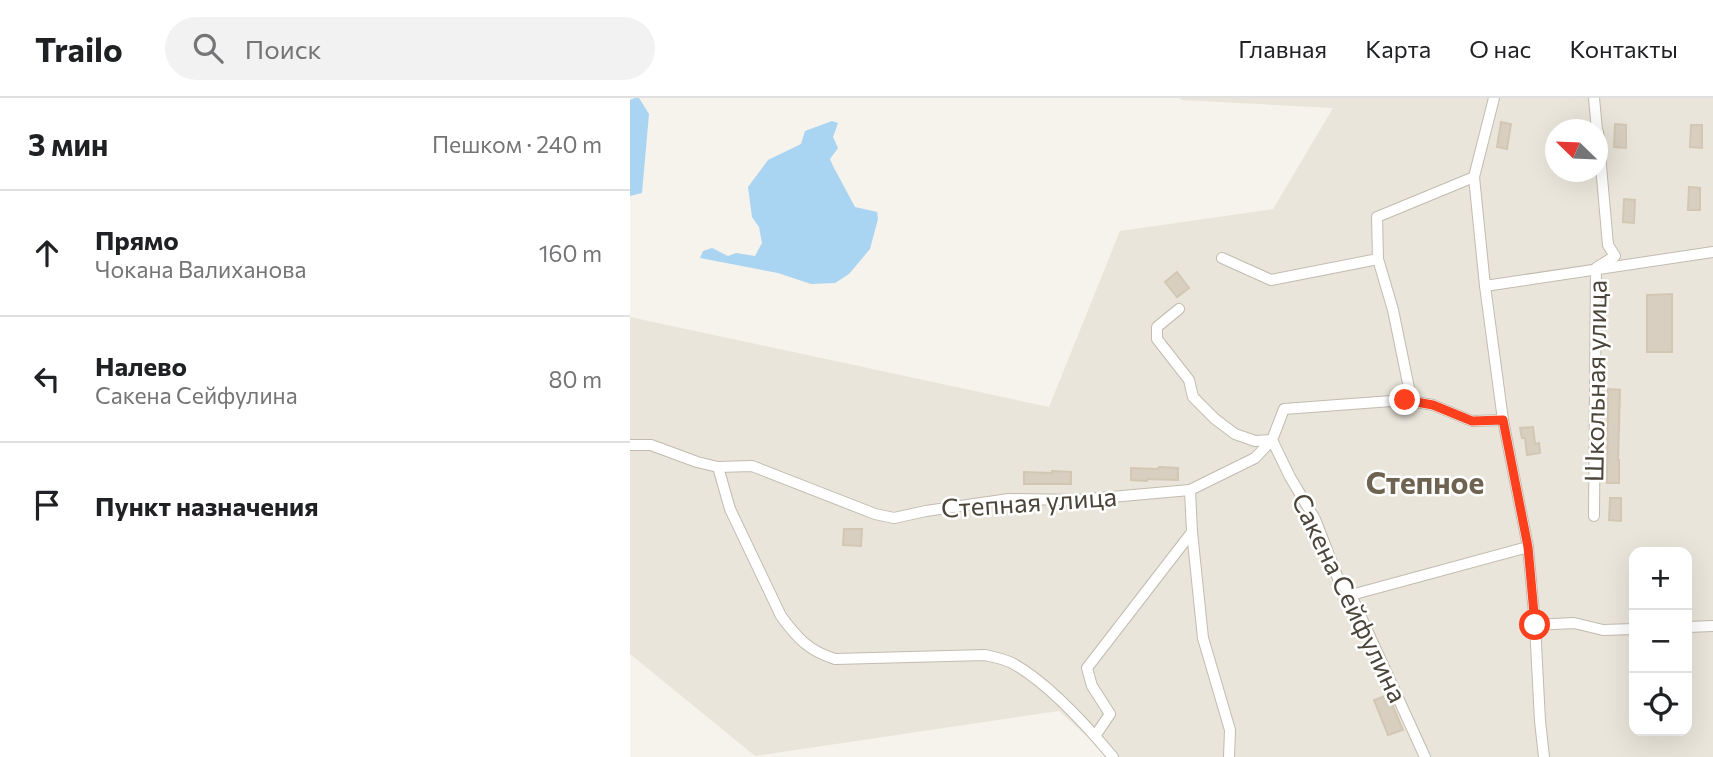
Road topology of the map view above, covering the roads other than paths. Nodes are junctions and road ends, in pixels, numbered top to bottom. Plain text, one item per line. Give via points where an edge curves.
1 (1494, 98) edge
2 (1594, 98) edge
3 (1596, 119) edge
4 (1474, 177) junction
5 (1602, 182) edge
6 (1713, 252) edge
7 (1222, 258) dead end
8 (1378, 259) junction
9 (1596, 268) junction
10 (1485, 286) junction
11 (1179, 309) dead end
12 (1405, 400) junction
13 (1503, 420) junction
14 (1272, 440) junction
15 (630, 445) edge
16 (718, 467) junction
17 (1190, 490) junction
18 (1594, 516) dead end
19 (1192, 532) junction
20 (1528, 547) junction
21 (1351, 594) junction
22 (1535, 625) junction
23 (1713, 626) edge
24 (1692, 627) edge
25 (1629, 629) edge
26 (1095, 736) junction
27 (1113, 757) edge
28 (1229, 757) edge
29 (1425, 757) edge
30 (1544, 757) edge

1 - 4 street
2 - 3 street, Школьная улица
4 - 8 street via 1377,217
4 - 10 street
5 - 9 street, Школьная улица via 1608,245 1615,256
6 - 9 street
7 - 8 street via 1271,280
8 - 12 street via 1409,388
9 - 10 street
9 - 18 street, Школьная улица
10 - 13 street
11 - 14 street via 1157,327 1157,339 1189,380 1193,397 1235,434 1255,441
12 - 13 street via 1433,405 1472,421
12 - 14 street via 1284,409
13 - 20 street
14 - 17 street, Степная улица via 1255,458
14 - 21 street, Сакена Сейфулина via 1315,519 1339,581
15 - 16 street, Степная улица via 651,445
16 - 17 street, Степная улица via 752,466 894,518 1009,499 1077,500
16 - 26 street via 730,509 781,616 807,647 835,659 985,655 1009,661 1030,674
17 - 19 street
19 - 26 street via 1087,668 1092,686 1110,714
19 - 28 street via 1203,638 1230,730
20 - 21 street
20 - 22 street
21 - 29 street, Сакена Сейфулина
22 - 25 street via 1574,623 1603,630
22 - 30 street
23 - 24 street
26 - 27 street

